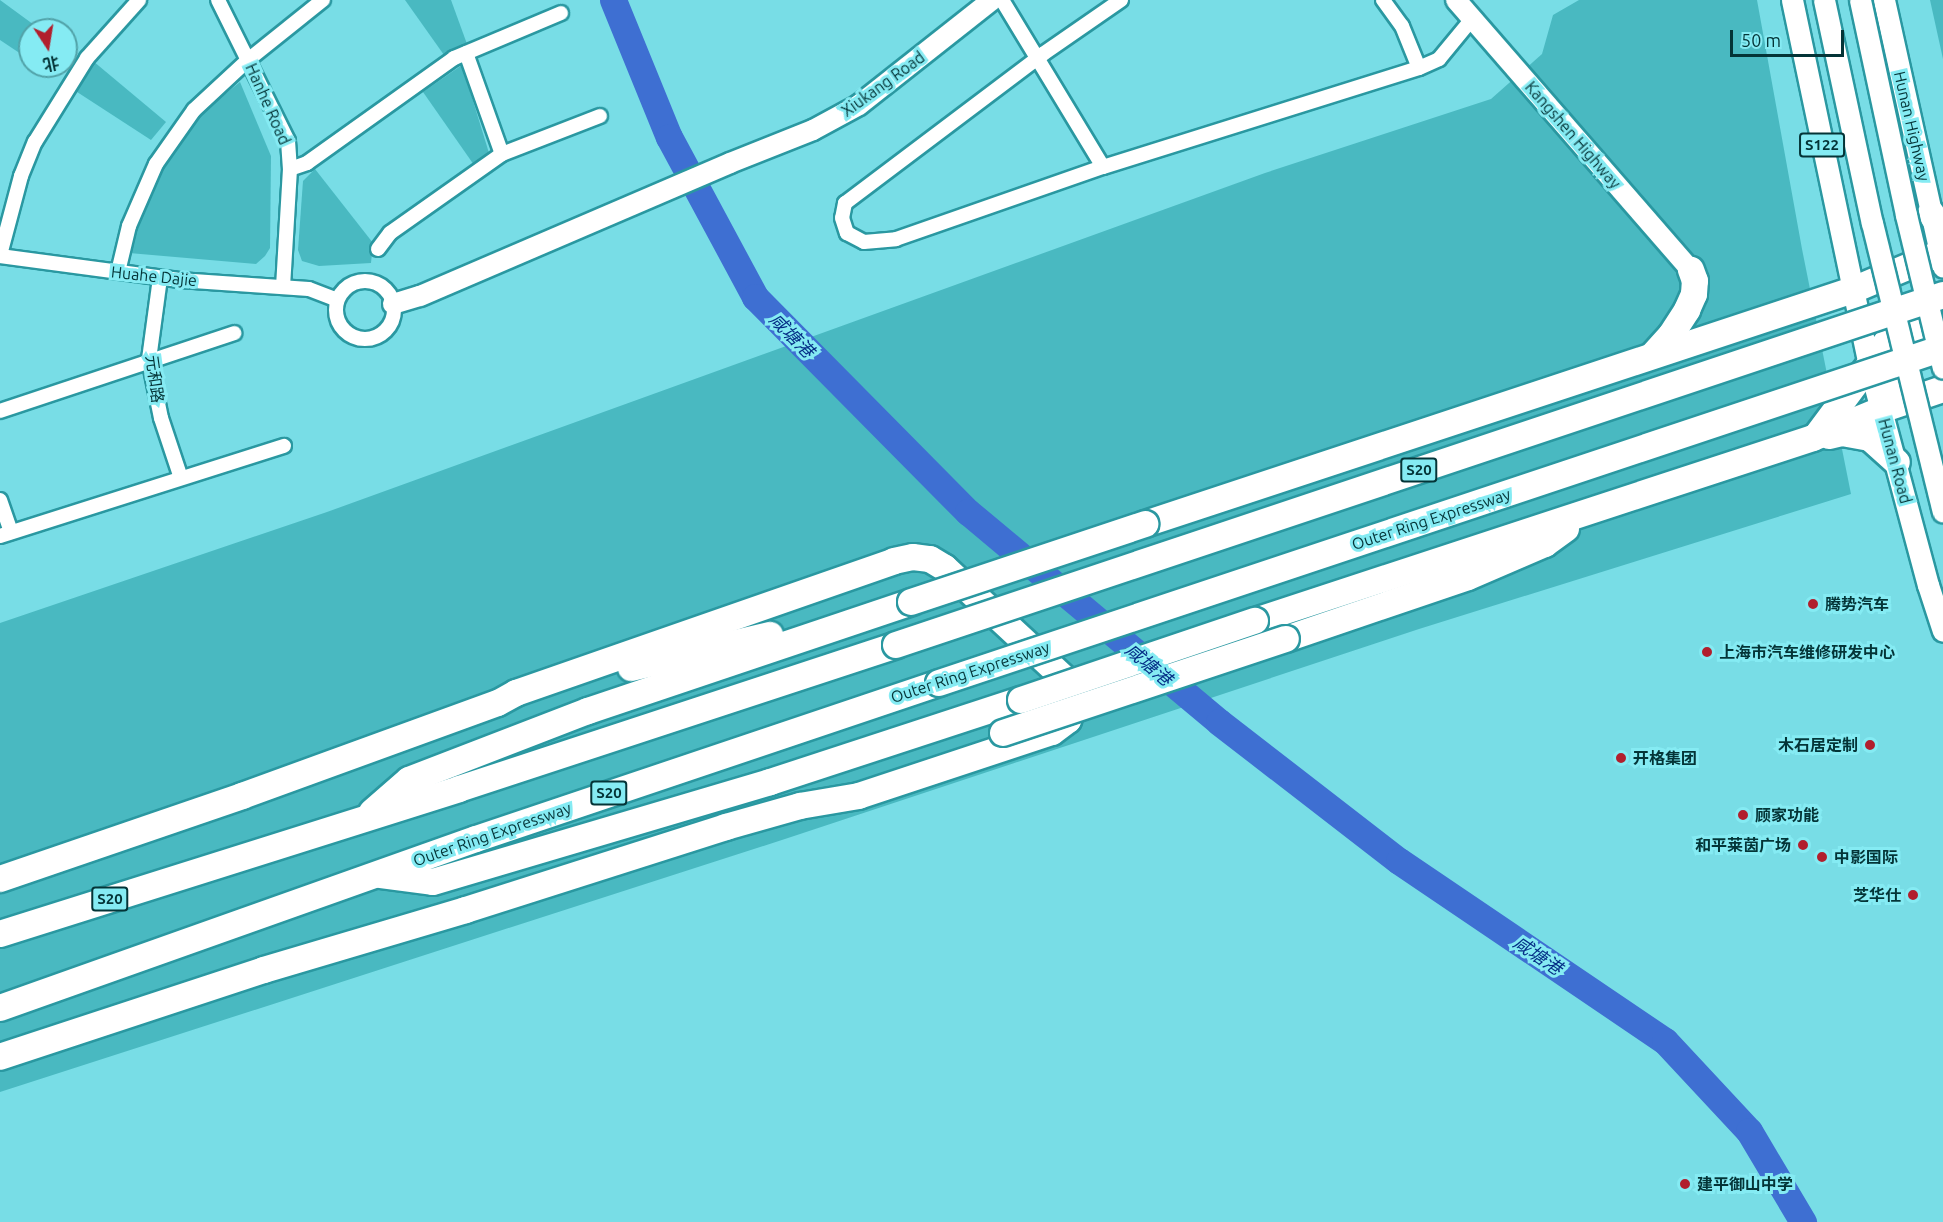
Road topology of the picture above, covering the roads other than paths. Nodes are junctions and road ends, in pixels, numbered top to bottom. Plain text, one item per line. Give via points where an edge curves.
1 (139, 0) edge
2 (218, 0) edge
3 (323, 0) edge
4 (992, 0) edge
5 (1002, 0) edge
6 (1121, 0) edge
7 (1383, 0) edge
8 (1456, 0) edge
9 (1792, 0) edge
10 (1824, 0) edge
11 (1860, 0) edge
12 (1884, 0) edge
13 (561, 13) dead end
14 (1472, 19) junction
15 (466, 53) junction
16 (1038, 58) junction
17 (248, 60) junction
18 (1419, 68) junction
19 (600, 116) dead end
20 (502, 154) junction
21 (1102, 167) junction
22 (290, 170) junction
23 (1940, 243) edge
24 (378, 249) dead end
25 (0, 255) edge
26 (1691, 270) joint
27 (118, 272) junction
28 (160, 278) junction
29 (283, 287) junction
30 (1853, 290) junction
31 (1943, 297) edge
32 (338, 300) junction
33 (393, 304) junction
34 (234, 333) dead end
35 (1943, 348) edge
36 (1651, 357) junction
37 (149, 359) junction
38 (1869, 365) junction
39 (1943, 368) edge
40 (1943, 389) edge
41 (1881, 410) junction
42 (0, 411) edge
43 (1814, 438) junction
44 (284, 446) dead end
45 (1897, 462) junction
46 (181, 478) junction
47 (0, 500) edge
48 (1591, 511) junction
49 (1943, 511) edge
50 (5, 534) edge
51 (828, 631) junction
52 (1943, 631) edge
53 (498, 703) junction
54 (843, 786) junction
55 (722, 797) junction
56 (800, 806) junction
57 (365, 818) junction
58 (375, 875) junction
59 (0, 879) edge
60 (0, 934) edge
61 (0, 1008) edge
62 (0, 1057) edge

1 - 25 street via 87,58 40,134 21,176
2 - 17 street, Hanhe Road
3 - 17 street
4 - 33 street, Xiukang Road via 859,105 813,130
5 - 16 street
6 - 16 street
7 - 18 street via 1402,26
8 - 14 street, Kangshen Highway
9 - 30 main road, S122
10 - 49 main road, bridge via 1872,223
11 - 39 main road, bridge
12 - 23 main road, Hunan Highway
13 - 15 street
14 - 18 street via 1439,59
14 - 26 street, Kangshen Highway
15 - 20 street
15 - 22 street via 306,163
16 - 21 street
16 - 21 street via 844,203 842,218 847,233 864,242 896,239
17 - 22 street, Hanhe Road via 288,141
17 - 27 street via 194,110 156,164 129,226
18 - 21 street
19 - 20 street
20 - 24 street via 390,232
22 - 29 street, Hanhe Road
23 - 30 highway
23 - 38 highway via 1928,282
25 - 27 street, Huahe Dajie
26 - 36 highway via 1695,281 1688,310
27 - 28 street, Huahe Dajie
28 - 29 street, Huahe Dajie
28 - 37 street, 元和路
29 - 32 street, Huahe Dajie via 309,289
30 - 36 highway
30 - 38 main road, Hunan Road
31 - 41 highway via 1893,378
31 - 57 highway, S20, bridge
32 - 33 street via 347,287 368,281 389,293
32 - 33 street via 340,326 362,339 385,331 394,315
34 - 37 street
35 - 58 highway, Outer Ring Expressway / S20, bridge
36 - 51 highway, bridge
37 - 42 street
37 - 46 street, 元和路 via 161,418
38 - 41 main road, Hunan Road
38 - 43 highway
40 - 41 highway
41 - 43 highway
41 - 45 main road, Hunan Road
43 - 45 highway via 1842,433 1870,438
43 - 48 highway
44 - 46 street
45 - 52 main road, Hunan Road
46 - 50 street
47 - 50 street
48 - 54 highway, bridge via 1545,544 1437,589
48 - 55 highway, bridge
51 - 53 highway via 778,633
51 - 57 highway via 588,711 409,780
53 - 56 highway via 516,693 913,557 930,559 945,568 1069,683 1075,699 1068,720 1052,732 859,796
53 - 59 highway
54 - 55 highway
54 - 56 highway
55 - 58 highway via 433,882
56 - 62 highway via 264,970
57 - 60 highway, S20
58 - 61 highway, Outer Ring Expressway / S20

